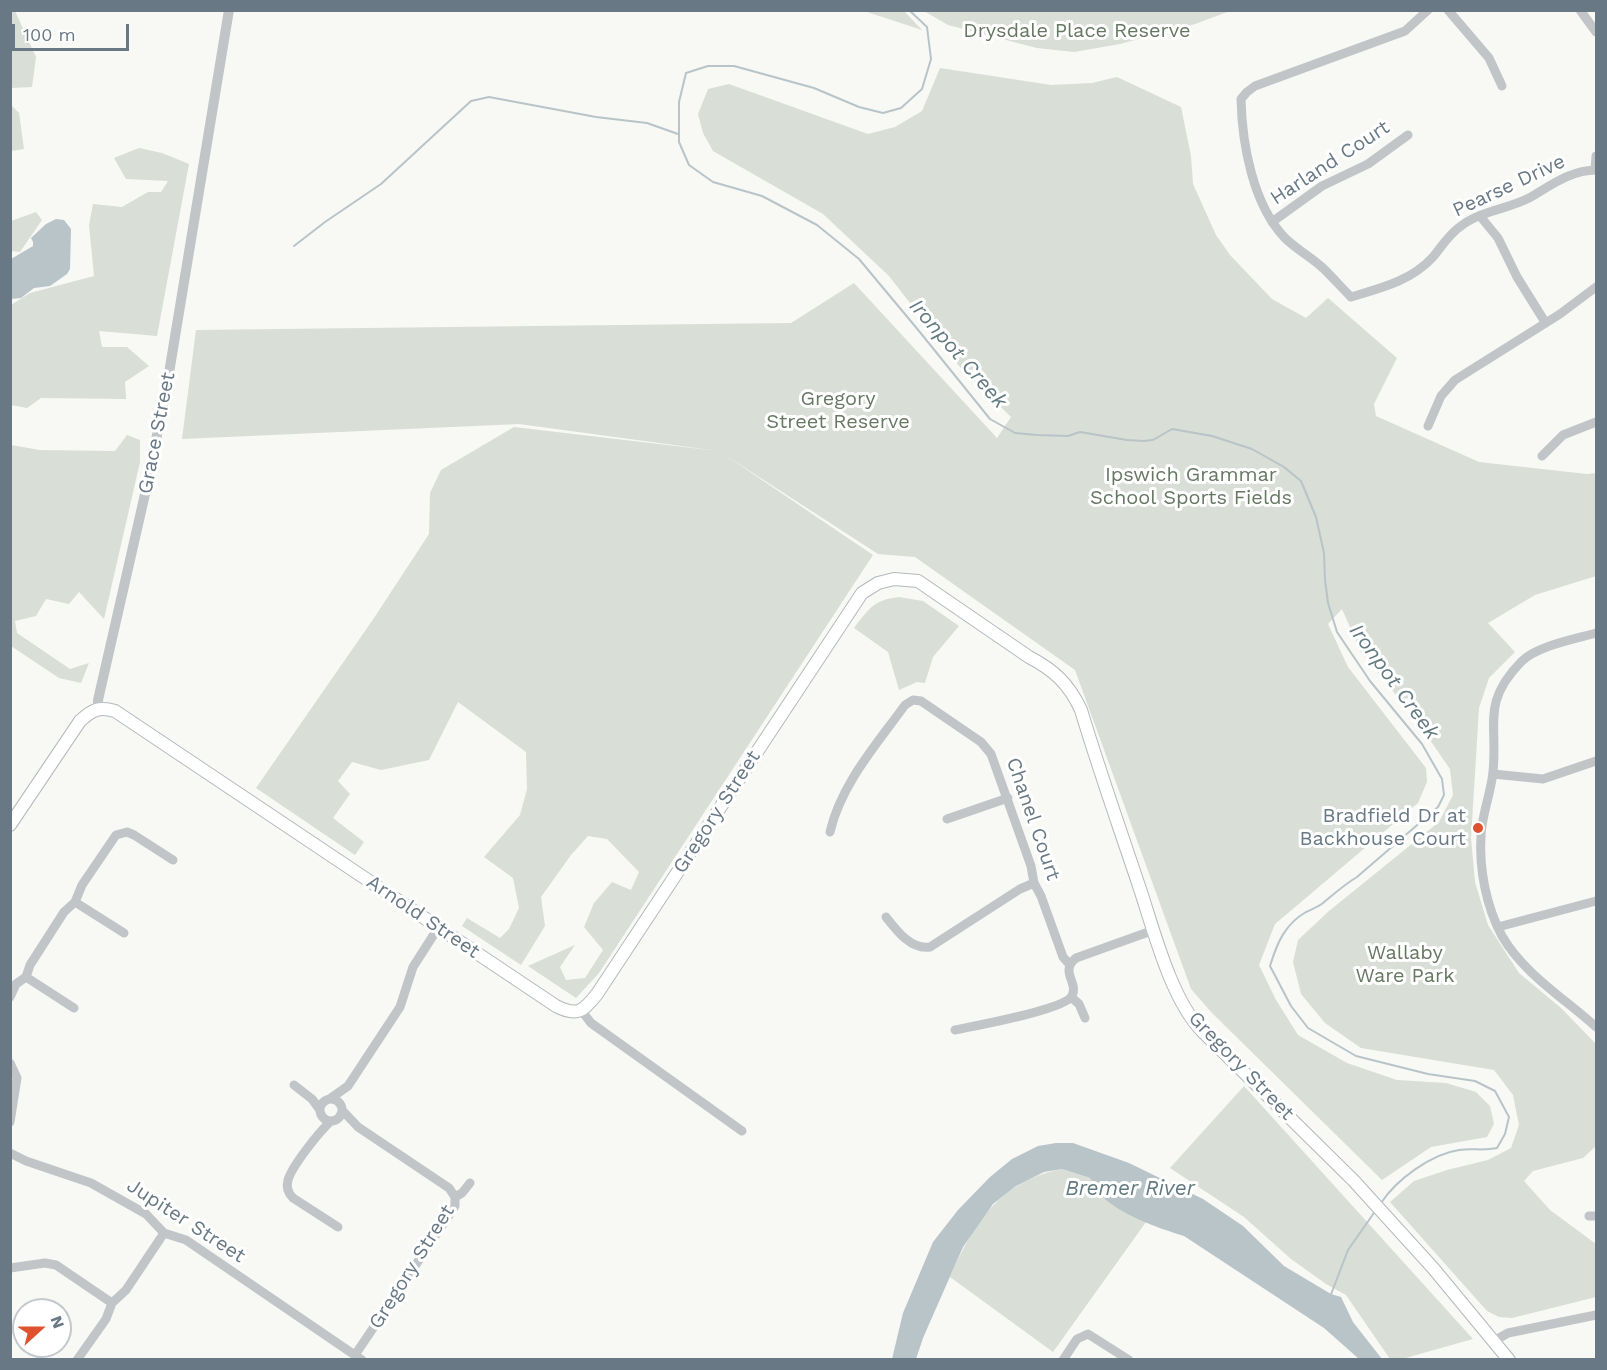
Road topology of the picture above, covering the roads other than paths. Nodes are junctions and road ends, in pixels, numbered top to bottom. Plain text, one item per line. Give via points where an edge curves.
1 (229, 10) edge
2 (1428, 10) edge
3 (1448, 10) edge
4 (1580, 10) edge
5 (1596, 32) edge
6 (1502, 86) dead end
7 (1408, 135) dead end
8 (1596, 156) edge
9 (1596, 170) edge
10 (1480, 216) junction
11 (1272, 222) junction
12 (1596, 287) edge
13 (1545, 322) junction
14 (1596, 422) edge
15 (1428, 426) dead end
16 (1542, 456) dead end
17 (1596, 633) edge
18 (98, 708) junction
19 (1596, 761) edge
20 (1493, 774) junction
21 (1008, 798) junction
22 (947, 819) dead end
23 (10, 825) edge
24 (830, 832) dead end
25 (173, 860) dead end
26 (1034, 883) junction
27 (1596, 901) edge
28 (75, 902) junction
29 (886, 917) dead end
30 (1498, 927) junction
31 (438, 928) junction
32 (1154, 930) junction
33 (124, 933) dead end
34 (1070, 965) junction
35 (26, 977) junction
36 (10, 997) edge
37 (1071, 997) junction
38 (74, 1008) dead end
39 (581, 1010) junction
40 (1084, 1018) dead end
41 (1596, 1027) edge
42 (954, 1030) dead end
43 (10, 1063) edge
44 (294, 1085) dead end
45 (348, 1086) junction
46 (306, 1094) junction
47 (329, 1099) junction
48 (342, 1108) junction
49 (321, 1113) junction
50 (333, 1121) junction
51 (10, 1122) edge
52 (358, 1127) junction
53 (742, 1131) dead end
54 (315, 1138) junction
55 (10, 1153) edge
56 (470, 1183) dead end
57 (455, 1197) junction
58 (338, 1227) dead end
59 (164, 1233) junction
60 (10, 1268) edge
61 (112, 1303) junction
62 (1596, 1315) edge
63 (1494, 1341) junction
64 (359, 1357) edge
65 (77, 1359) edge
66 (1063, 1359) edge
67 (1129, 1359) edge
68 (1509, 1359) edge

1 - 18 street, Grace Street via 168,379
2 - 11 street via 1405,31 1255,86 1241,99 1251,170
3 - 6 street via 1489,58
4 - 5 street
7 - 11 street, Harland Court via 1368,164 1322,186
8 - 9 street
9 - 10 street, Pearse Drive via 1579,172 1526,199
10 - 11 street, Pearse Drive via 1461,225 1432,259 1398,283 1351,297
10 - 13 street via 1498,238
12 - 13 street
13 - 15 street via 1455,380 1441,396
14 - 16 street via 1563,435
17 - 20 street via 1540,650 1524,659 1503,684 1492,720
18 - 23 main road via 75,728
18 - 31 main road, Arnold Street via 115,711
19 - 20 street via 1543,780
20 - 30 street via 1481,835 1483,880
21 - 22 street
21 - 24 street, Chanel Court via 985,745 921,701 913,700 904,705 860,767 835,812
21 - 26 street, Chanel Court
25 - 28 street via 134,835 120,832 82,885
26 - 29 street via 930,947 912,943
26 - 34 street, Chanel Court via 1063,957
27 - 30 street
28 - 33 street
28 - 35 street via 64,912
30 - 41 street via 1515,955
31 - 39 main road, Arnold Street via 556,1006 571,1012
31 - 45 street via 412,967 400,1007
32 - 34 street via 1076,958
32 - 39 main road, Gregory Street via 1091,743 1063,689 1029,657 932,592 908,585 889,586 872,592 851,611 597,994
32 - 63 main road, Gregory Street via 1176,992 1193,1022 1354,1180
34 - 37 street via 1074,988
35 - 36 street via 16,984
35 - 38 street
37 - 40 street via 1079,1004
37 - 42 street via 1063,1004
39 - 53 street via 591,1023
43 - 51 street via 17,1078
44 - 46 street
45 - 47 street
45 - 48 street
46 - 47 street
46 - 49 street
47 - 48 street via 338,1101
47 - 49 street via 322,1103
48 - 50 street via 340,1117
48 - 52 street
49 - 50 street
49 - 54 street
50 - 52 street
50 - 54 street
52 - 57 street via 449,1188
54 - 58 street via 289,1177 288,1189 293,1198
55 - 59 street, Jupiter Street via 114,1195 146,1214
56 - 57 street, Gregory Street
57 - 64 street, Gregory Street via 455,1206
59 - 61 street via 126,1290
59 - 64 street, Jupiter Street via 186,1240
60 - 61 street via 56,1265
61 - 65 street via 106,1320
62 - 63 street via 1508,1333
63 - 68 main road, Gregory Street
66 - 67 street via 1085,1334

